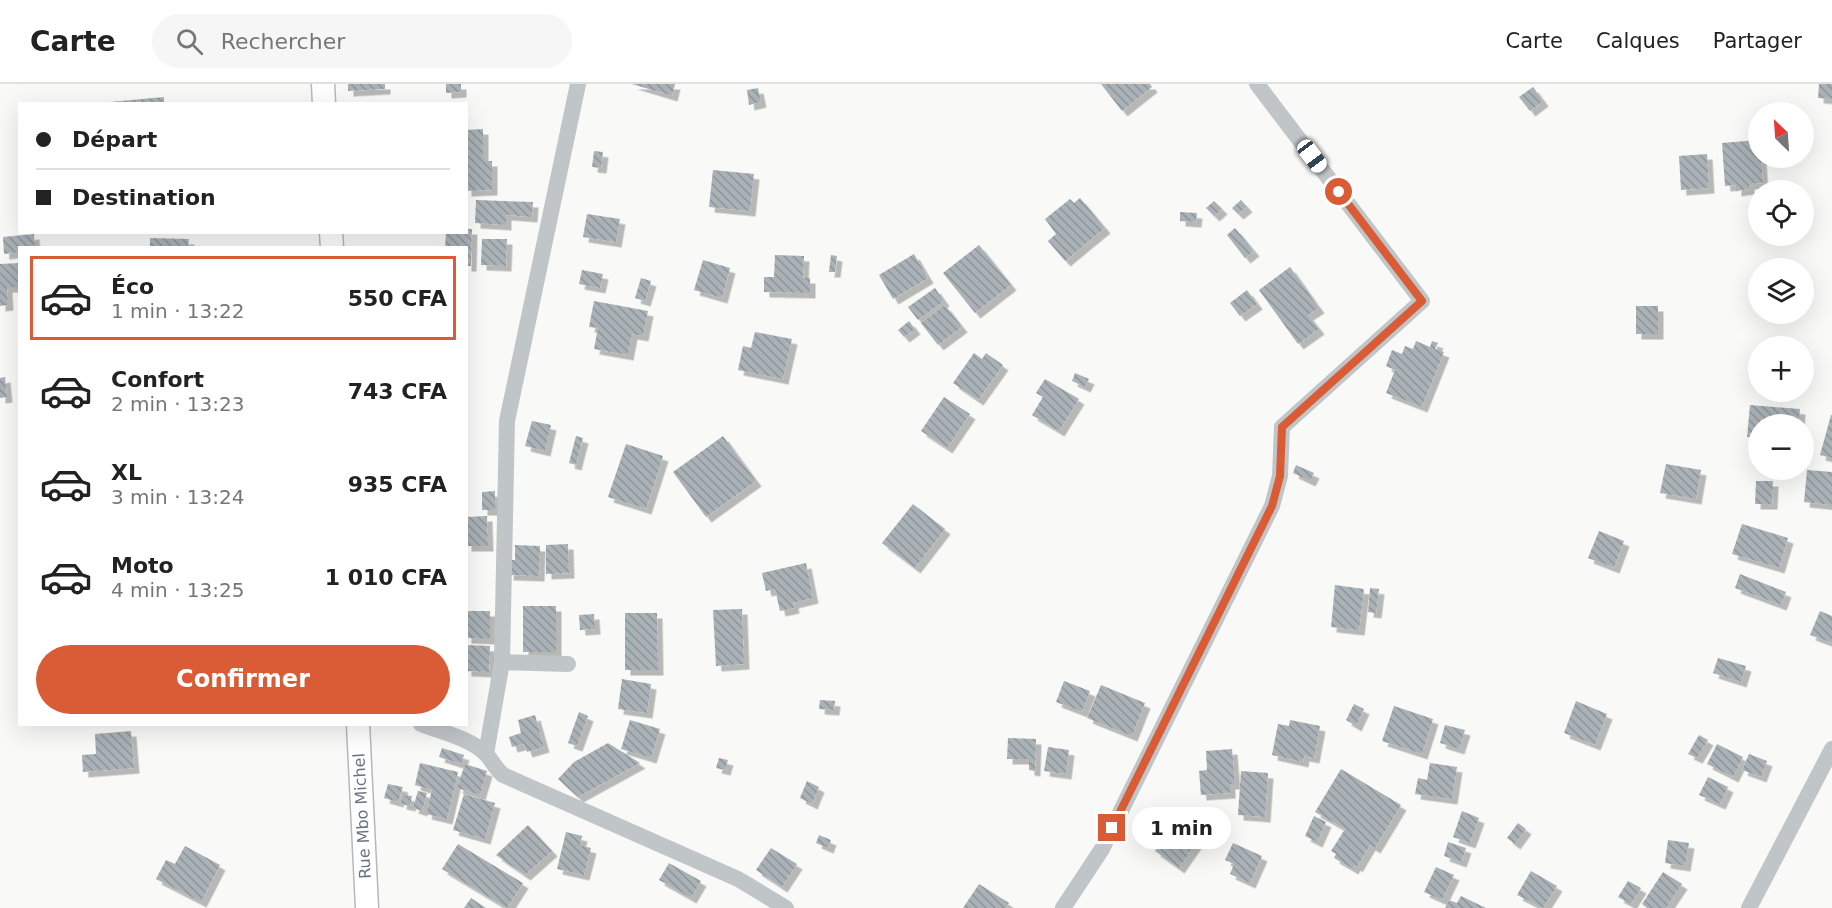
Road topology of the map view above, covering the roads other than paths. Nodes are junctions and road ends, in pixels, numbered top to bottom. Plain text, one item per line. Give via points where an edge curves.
1 (323, 84) edge
2 (578, 84) edge
3 (1257, 84) edge
4 (324, 102) edge
5 (502, 662) junction
6 (568, 664) dead end
7 (358, 726) edge
8 (426, 726) edge
9 (1832, 749) edge
10 (486, 754) junction
11 (367, 908) edge
12 (786, 908) edge
13 (1063, 908) edge
14 (1749, 908) edge

1 - 4 street
2 - 5 street via 507,421
3 - 13 street via 1422,301 1282,427 1280,476 1272,506 1102,849
5 - 6 street
5 - 10 street
7 - 11 street, Rue Mbo Michel
8 - 10 street
9 - 14 street
10 - 12 street via 503,775 738,879

